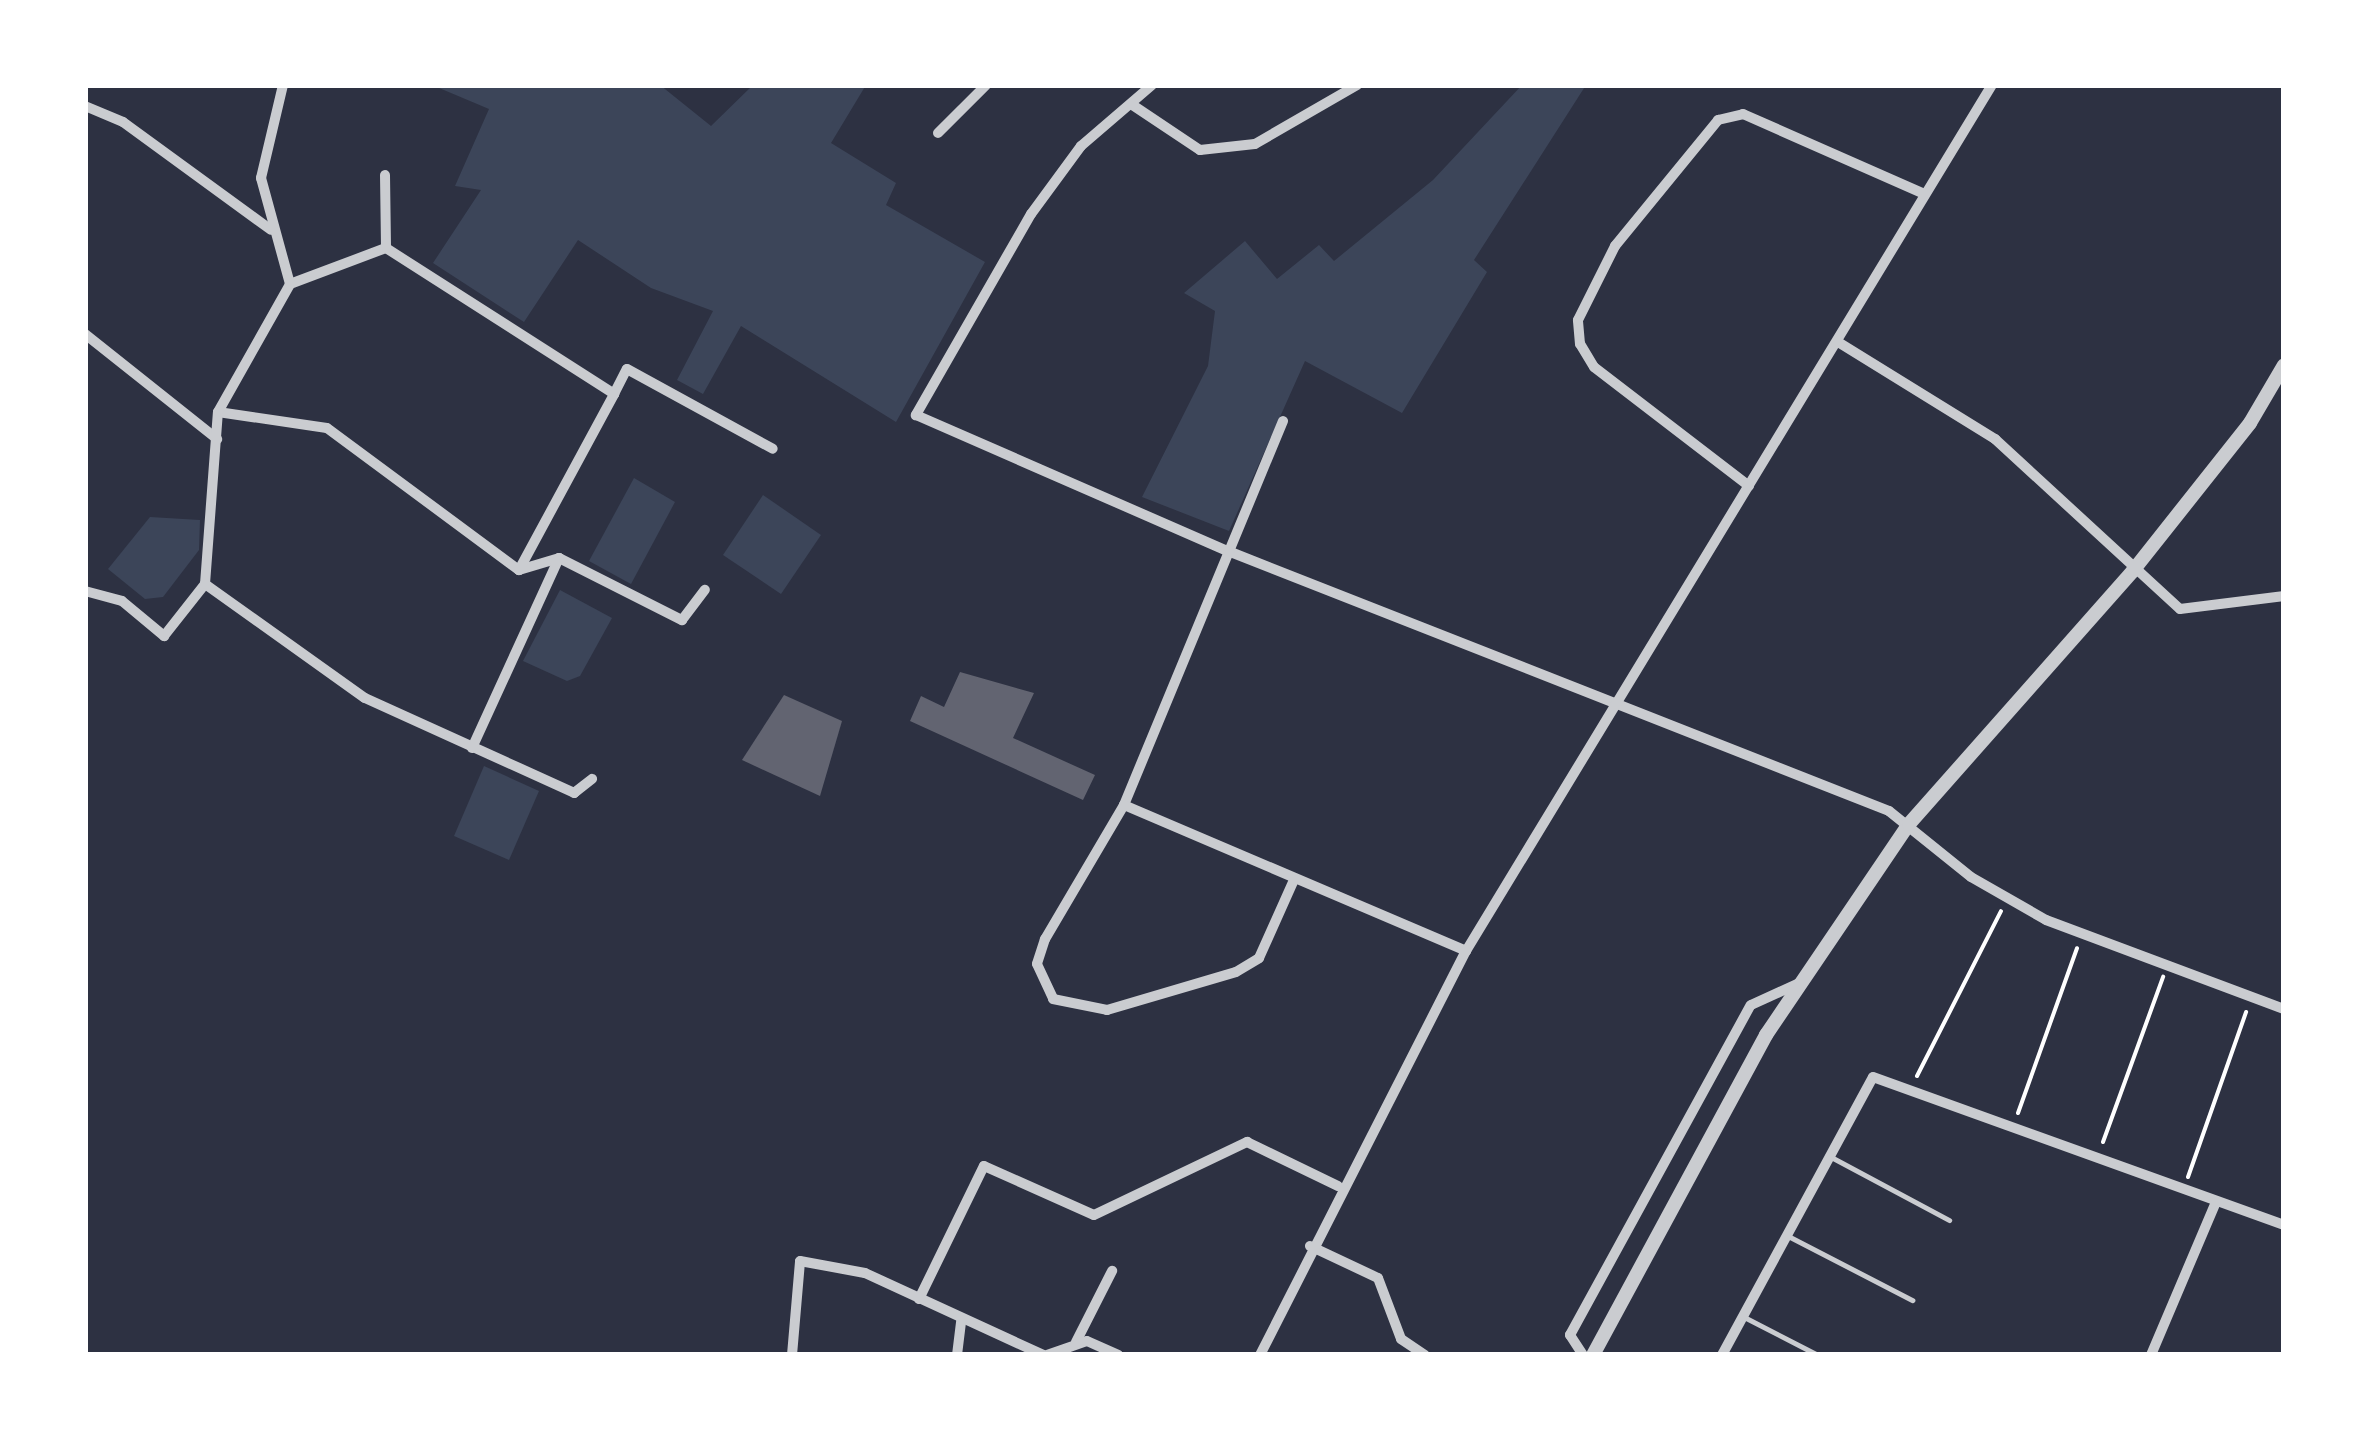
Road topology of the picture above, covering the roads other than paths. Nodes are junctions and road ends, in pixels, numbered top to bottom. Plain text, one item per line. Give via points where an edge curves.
1 (282, 85) edge
2 (986, 85) edge
3 (1152, 85) edge
4 (1356, 85) edge
5 (1992, 85) edge
6 (1131, 104) junction
7 (85, 106) edge
8 (938, 132) dead end
9 (385, 175) dead end
10 (1924, 194) junction
11 (271, 231) junction
12 (386, 248) junction
13 (290, 284) junction
14 (85, 334) edge
15 (1838, 342) junction
16 (2284, 365) edge
17 (614, 394) junction
18 (218, 412) junction
19 (1283, 421) dead end
20 (216, 439) junction
21 (773, 449) dead end
22 (1749, 486) junction
23 (1228, 551) junction
24 (559, 558) junction
25 (519, 570) junction
26 (2132, 572) junction
27 (205, 584) junction
28 (704, 590) dead end
29 (85, 592) edge
30 (2284, 596) edge
31 (1619, 705) junction
32 (472, 748) junction
33 (592, 779) dead end
34 (1124, 805) junction
35 (1909, 824) junction
36 (1293, 882) junction
37 (1466, 950) junction
38 (1800, 983) junction
39 (2284, 1009) edge
40 (1829, 1156) junction
41 (1338, 1186) junction
42 (2216, 1202) junction
43 (1949, 1220) dead end
44 (2284, 1224) edge
45 (1785, 1235) junction
46 (1310, 1246) junction
47 (1112, 1271) dead end
48 (919, 1299) junction
49 (1912, 1300) dead end
50 (1742, 1316) junction
51 (960, 1320) junction
52 (1076, 1342) junction
53 (792, 1355) edge
54 (957, 1355) edge
55 (1045, 1355) edge
56 (1118, 1355) edge
57 (1260, 1355) edge
58 (1424, 1355) edge
59 (1583, 1355) edge
60 (1593, 1355) edge
61 (1722, 1355) edge
62 (1818, 1355) edge
63 (2152, 1355) edge

1 - 11 street via 261,178
2 - 8 street
3 - 6 street
4 - 6 street via 1272,137 1200,150
5 - 10 street
6 - 23 street via 1082,146 1031,214 916,415
7 - 11 street via 123,122
9 - 12 street
10 - 15 street
10 - 22 street via 1743,114 1718,120 1615,246 1578,320 1580,344 1594,367
11 - 13 street
12 - 13 street
12 - 17 street
13 - 18 street
14 - 20 street
15 - 22 street
15 - 26 street via 1995,439
16 - 26 street via 2250,423
17 - 21 street via 628,369
17 - 25 street
18 - 20 street
18 - 25 street via 327,428
19 - 23 street
20 - 27 street
22 - 31 street
23 - 31 street
23 - 34 street
24 - 25 street
24 - 28 street via 682,620
24 - 32 street
26 - 30 street via 2180,609
26 - 35 street
27 - 29 street via 164,636 122,601
27 - 32 street via 365,698
31 - 35 street
31 - 37 street
32 - 33 street via 574,792
34 - 36 street
34 - 36 street via 1045,940 1037,964 1053,999 1107,1010 1236,972 1259,958
35 - 38 street
35 - 39 street via 2007,899
36 - 37 street
37 - 41 street
38 - 59 street via 1751,1005 1570,1335
38 - 60 street
40 - 42 street via 1873,1077 1911,1084
40 - 43 lane
40 - 45 street
41 - 46 street
41 - 48 street via 1247,1142 1094,1215 984,1166
42 - 44 street
42 - 63 street
45 - 49 lane
45 - 50 street
46 - 57 street
46 - 58 street via 1378,1278 1402,1339
47 - 52 street
48 - 51 street
48 - 53 street via 865,1273 800,1260
50 - 61 street
50 - 62 lane
51 - 54 street
51 - 55 street
52 - 55 street
52 - 56 street

